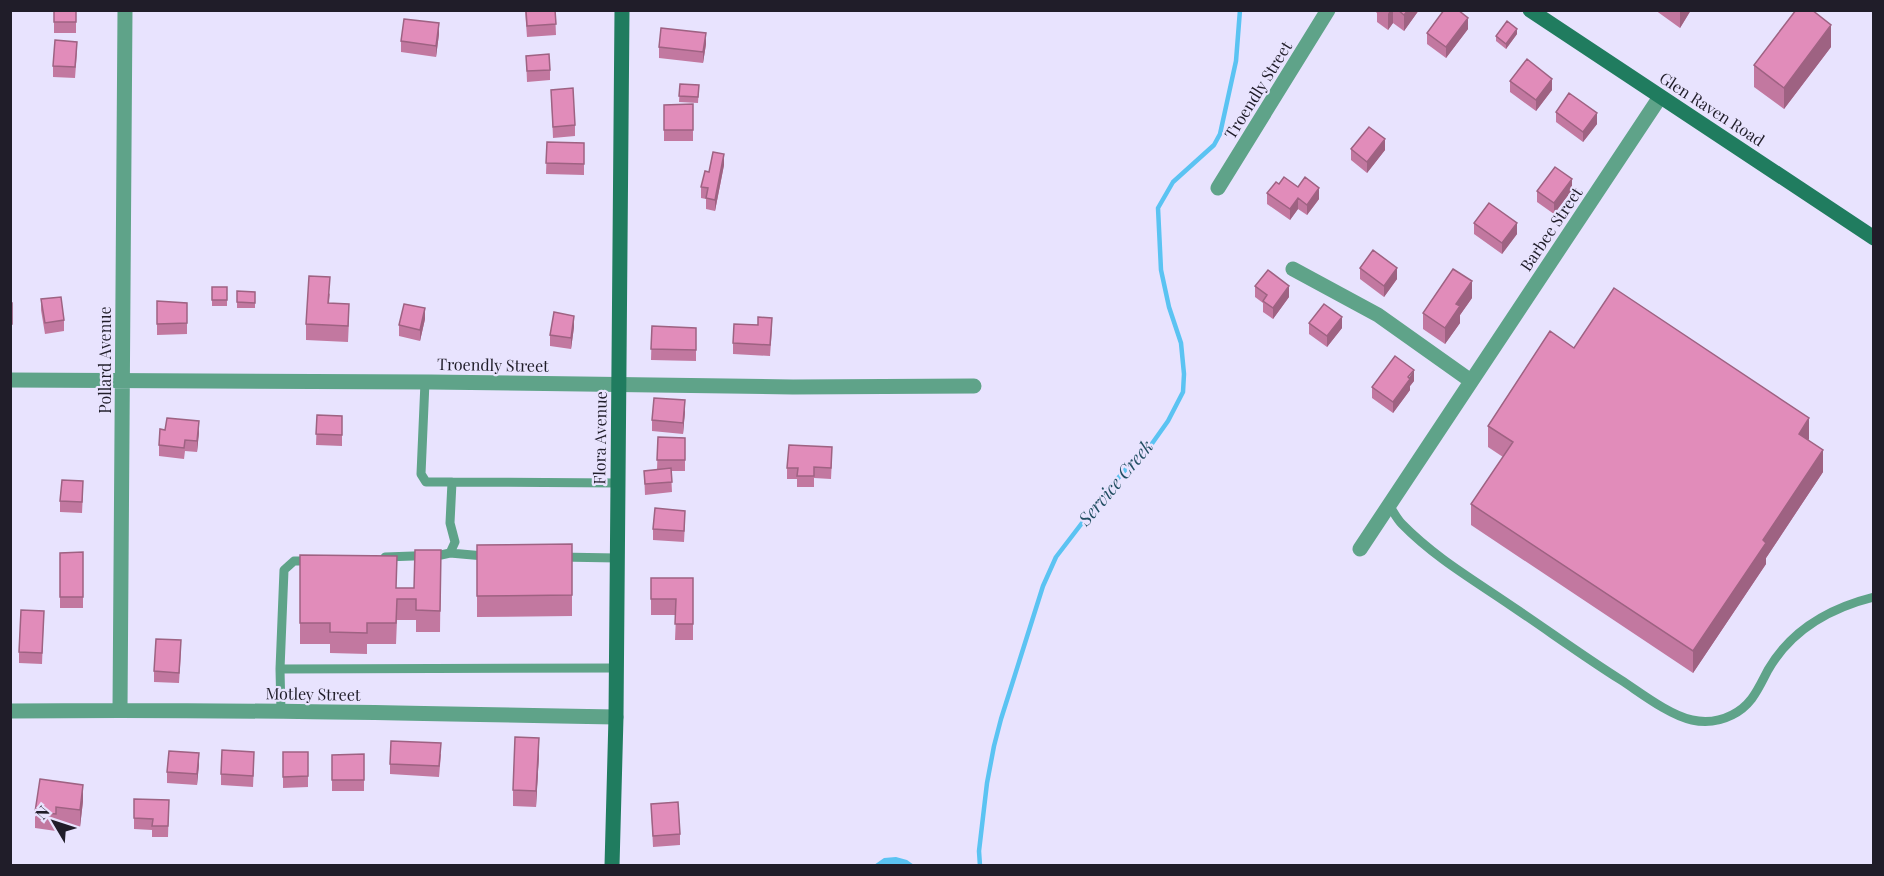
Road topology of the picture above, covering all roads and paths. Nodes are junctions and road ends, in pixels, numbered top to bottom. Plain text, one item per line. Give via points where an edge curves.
1 (125, 10) edge
2 (622, 10) edge
3 (1328, 10) edge
4 (1530, 10) edge
5 (1660, 97) junction
6 (1218, 188) dead end
7 (1874, 238) edge
8 (1293, 269) dead end
9 (10, 380) edge
10 (122, 381) junction
11 (1471, 381) junction
12 (425, 382) junction
13 (619, 385) junction
14 (974, 386) dead end
15 (452, 482) junction
16 (618, 483) junction
17 (1389, 505) junction
18 (1360, 549) dead end
19 (450, 553) junction
20 (484, 556) edge
21 (547, 557) edge
22 (374, 558) edge
23 (617, 558) junction
24 (317, 560) edge
25 (1874, 597) edge
26 (616, 668) junction
27 (280, 669) junction
28 (120, 710) junction
29 (10, 711) edge
30 (281, 712) junction
31 (616, 717) junction
32 (612, 866) edge

1 - 10 street, Pollard Avenue
2 - 13 street, Flora Avenue
3 - 6 street, Troendly Street
4 - 5 street, Glen Raven Road
5 - 7 street, Glen Raven Road
5 - 11 street, Barbee Street
8 - 11 street via 1378,315
9 - 10 street, Troendly Street
10 - 12 street, Troendly Street
10 - 28 street, Pollard Avenue
11 - 17 street, Barbee Street
12 - 13 street, Troendly Street
12 - 15 lane via 421,474 426,482
13 - 14 street, Troendly Street
13 - 16 street, Flora Avenue
15 - 16 lane
15 - 19 lane via 450,523 455,542
16 - 23 street, Flora Avenue
17 - 18 street, Barbee Street
17 - 25 lane via 1400,523 1452,567 1576,651 1692,720 1709,722 1733,715 1758,693 1784,648 1803,630 1842,606
19 - 20 lane
19 - 22 lane
21 - 23 lane
23 - 26 street, Flora Avenue
24 - 27 lane via 294,561 284,570
26 - 27 lane
26 - 31 street, Flora Avenue
27 - 30 lane
28 - 29 street, Motley Street
28 - 30 street, Motley Street
30 - 31 street, Motley Street
31 - 32 street, Flora Avenue

